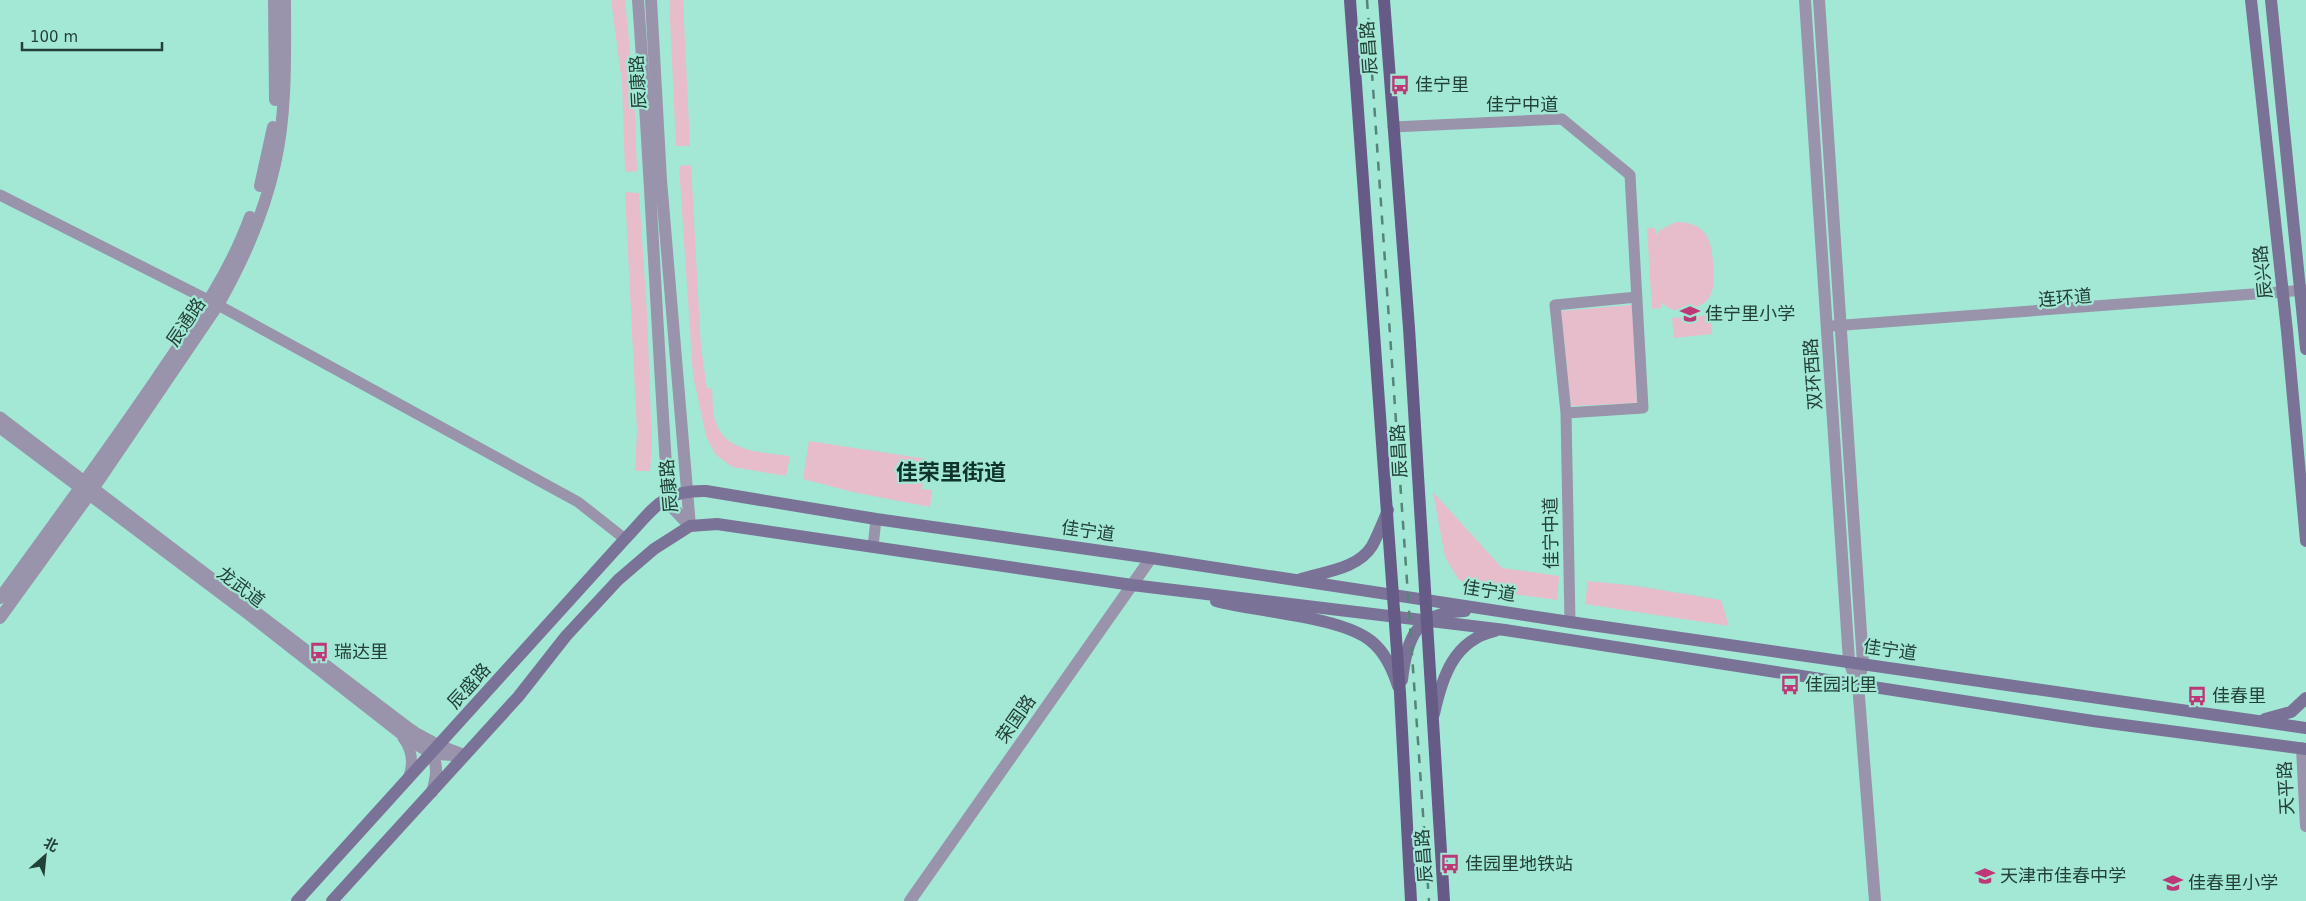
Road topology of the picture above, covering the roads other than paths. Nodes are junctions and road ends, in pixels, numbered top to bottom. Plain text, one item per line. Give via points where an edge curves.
1 (274, 0) edge
2 (285, 0) edge
3 (638, 0) edge
4 (651, 0) edge
5 (1350, 0) edge
6 (1384, 0) edge
7 (1805, 0) edge
8 (1819, 0) edge
9 (2251, 0) edge
10 (2271, 0) edge
11 (1393, 127) junction
12 (0, 195) edge
13 (2303, 294) edge
14 (2283, 295) junction
15 (1637, 298) junction
16 (214, 303) junction
17 (1827, 330) junction
18 (1843, 330) junction
19 (2306, 349) edge
20 (1566, 413) junction
21 (0, 417) edge
22 (0, 428) edge
23 (87, 488) junction
24 (686, 490) junction
25 (668, 496) junction
26 (1388, 510) junction
27 (876, 519) junction
28 (690, 526) junction
29 (625, 539) junction
30 (2306, 541) edge
31 (873, 547) junction
32 (1151, 558) junction
33 (1297, 580) junction
34 (1132, 585) junction
35 (1187, 591) junction
36 (1393, 594) junction
37 (0, 598) edge
38 (1425, 598) junction
39 (1493, 610) junction
40 (1394, 616) junction
41 (0, 618) edge
42 (1427, 620) junction
43 (1570, 622) junction
44 (1505, 630) junction
45 (1849, 662) junction
46 (1863, 663) junction
47 (1858, 684) junction
48 (1400, 693) junction
49 (2306, 698) edge
50 (1434, 714) junction
51 (2250, 721) junction
52 (2306, 727) edge
53 (413, 730) joint
54 (399, 732) junction
55 (436, 749) junction
56 (2305, 752) edge
57 (465, 755) junction
58 (406, 782) junction
59 (432, 792) junction
60 (2306, 826) edge
61 (297, 901) edge
62 (332, 901) edge
63 (910, 901) edge
64 (1411, 901) edge
65 (1444, 901) edge
66 (1875, 901) edge

1 - 16 street, 辰通路 via 275,100 264,173 234,258
2 - 16 street, 辰通路 via 282,116 275,164 251,240 237,272
3 - 25 street, 辰康路
4 - 24 street, 辰康路 via 661,180
5 - 26 main road, 辰昌路
6 - 11 main road, 辰昌路
7 - 17 street, 双环西路
8 - 18 street, 双环西路
9 - 14 main road, 辰兴路
10 - 13 main road, 辰兴路
11 - 15 street, 佳宁中道 via 1562,119 1630,175
11 - 38 main road, 辰昌路
12 - 16 street
13 - 14 street, 连环道
13 - 19 main road, 辰兴路
14 - 18 street, 连环道
14 - 30 main road, 辰兴路
15 - 20 street, 佳宁中道 via 1643,408
15 - 20 street, 佳宁中道 via 1555,305
16 - 23 street, 辰通路
16 - 29 street via 578,502
17 - 18 street, 连环道
17 - 45 street, 双环西路
18 - 46 street, 双环西路
20 - 43 street, 佳宁中道
21 - 23 street
22 - 23 street, 龙武道
23 - 37 street, 辰通路
23 - 41 street, 辰通路
23 - 53 street
23 - 54 street, 龙武道
24 - 25 main road, 佳宁道
24 - 27 main road, 佳宁道
24 - 28 street, 辰康路
25 - 28 street, 辰康路 via 670,506
25 - 29 main road, 辰盛路
26 - 33 main road via 1372,546 1356,562
26 - 36 main road, 辰昌路
27 - 31 street
27 - 32 main road, 佳宁道
28 - 31 main road, 佳宁道 via 718,524
28 - 57 main road via 654,549 618,580
29 - 55 main road, 辰盛路
31 - 34 main road, 佳宁道
32 - 33 main road, 佳宁道
32 - 34 street, 荣国路
33 - 36 main road, 佳宁道
34 - 35 main road, 佳宁道
34 - 63 street, 荣国路
35 - 40 main road, 佳宁道
35 - 48 main road via 1232,606 1330,623 1361,635 1380,650 1393,672
36 - 38 main road, 佳宁道
36 - 40 main road, 辰昌路
38 - 39 main road, 佳宁道
38 - 42 main road, 辰昌路
39 - 42 main road via 1451,611
39 - 43 main road, 佳宁道
40 - 42 main road, 佳宁道
40 - 48 main road, 辰昌路
42 - 44 main road, 佳宁道
42 - 48 main road via 1409,642
42 - 50 main road, 辰昌路
43 - 45 main road, 佳宁道
44 - 47 main road, 佳宁道
44 - 50 main road via 1485,634 1461,648 1444,677
45 - 46 main road, 佳宁道
45 - 47 street, 双环西路
46 - 47 street, 双环西路
46 - 51 main road, 佳宁道
47 - 56 main road, 佳宁道
47 - 66 street
48 - 64 main road, 辰昌路
49 - 51 main road via 2298,708 2284,715
50 - 65 main road, 辰昌路
51 - 52 main road, 佳宁道
52 - 56 main road
53 - 55 street
54 - 55 street, 龙武道
54 - 58 street via 411,753 412,766
55 - 57 street, 龙武道 via 458,757
55 - 58 main road, 辰盛路
55 - 59 street via 437,773
56 - 60 street, 天平路
57 - 59 main road
58 - 61 main road, 辰盛路
59 - 62 main road

